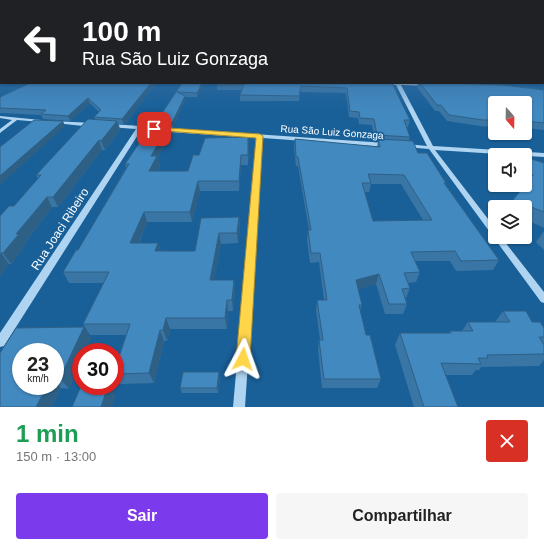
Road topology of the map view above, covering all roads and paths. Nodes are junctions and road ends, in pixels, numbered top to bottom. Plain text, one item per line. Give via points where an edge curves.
1 (398, 84) edge
2 (429, 85) edge
3 (0, 117) edge
4 (15, 120) junction
5 (100, 125) edge
6 (108, 126) edge
7 (139, 128) junction
8 (0, 131) edge
9 (260, 136) junction
10 (392, 145) edge
11 (400, 146) edge
12 (431, 148) junction
13 (544, 156) edge
14 (488, 225) edge
15 (503, 244) edge
16 (544, 299) edge
17 (0, 342) edge
18 (239, 407) edge

1 - 2 street
1 - 12 street
3 - 4 street
4 - 5 street
4 - 8 street
6 - 7 street, Rua São Luiz Gonzaga
7 - 9 street, Rua São Luiz Gonzaga
7 - 17 street, Rua Joaci Ribeiro
9 - 10 street, Rua São Luiz Gonzaga
9 - 18 street
11 - 12 street, Rua São Luiz Gonzaga
12 - 13 street, Rua São Luiz Gonzaga
12 - 14 street
15 - 16 street

